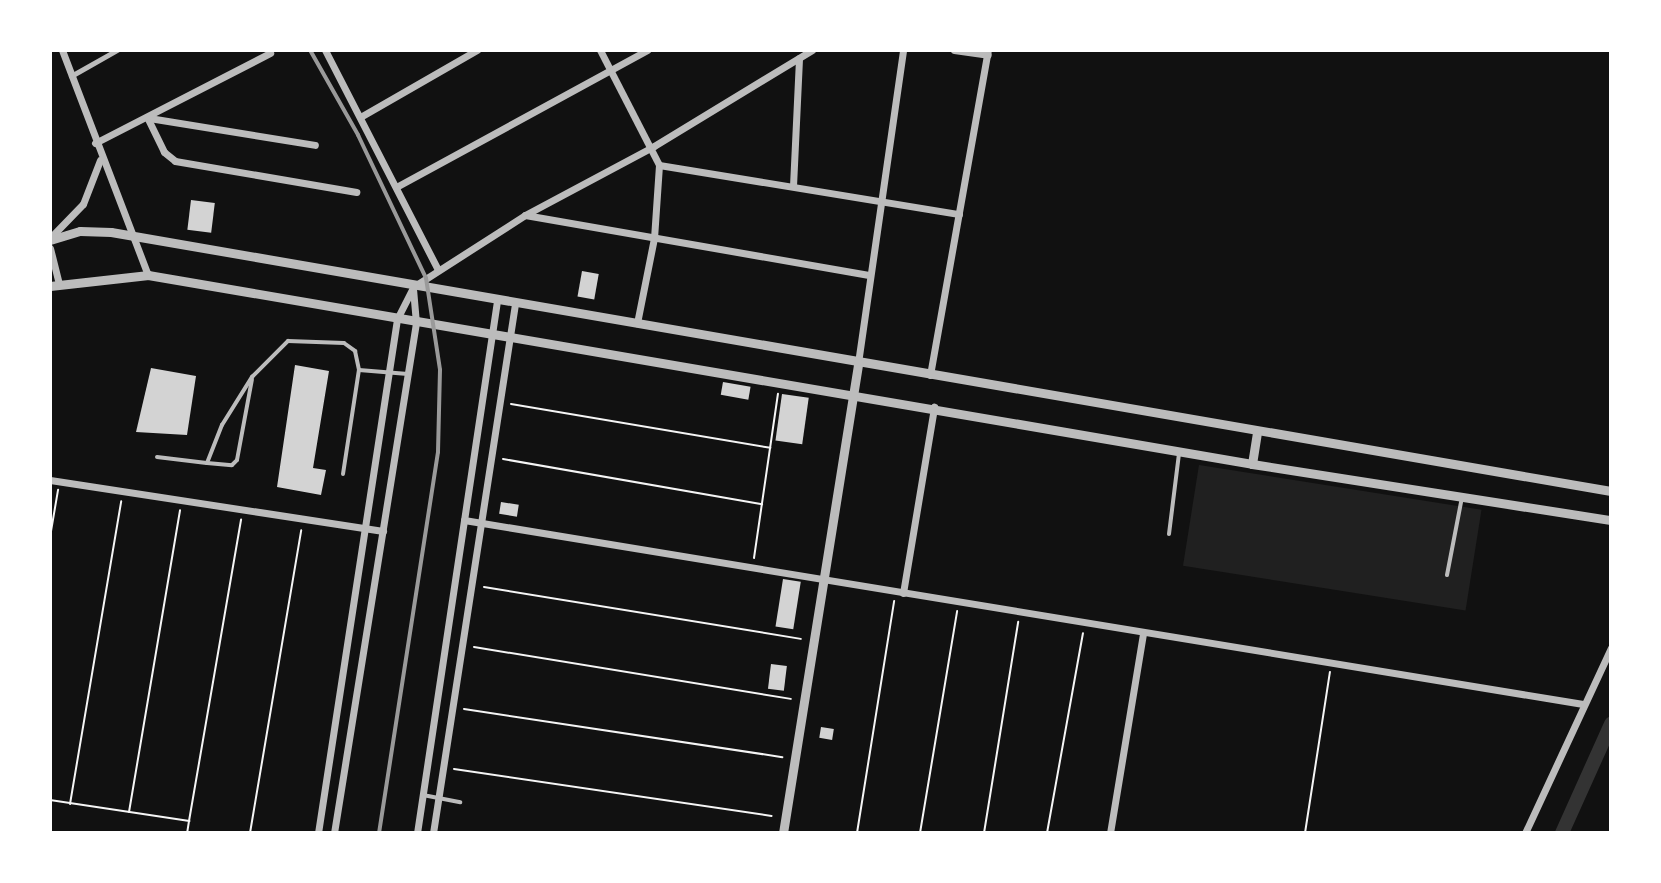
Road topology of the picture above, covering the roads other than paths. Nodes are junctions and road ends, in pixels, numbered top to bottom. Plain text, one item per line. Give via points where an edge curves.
1 (62, 50) edge
2 (117, 50) edge
3 (325, 50) edge
4 (477, 50) edge
5 (600, 50) edge
6 (647, 50) edge
7 (812, 50) edge
8 (903, 50) edge
9 (954, 50) edge
10 (988, 52) edge
11 (270, 53) dead end
12 (799, 58) junction
13 (611, 70) junction
14 (71, 76) junction
15 (362, 116) junction
16 (147, 117) junction
17 (95, 143) junction
18 (315, 145) dead end
19 (654, 146) junction
20 (100, 160) junction
21 (659, 165) junction
22 (398, 186) junction
23 (793, 186) junction
24 (356, 192) dead end
25 (882, 200) junction
26 (959, 214) junction
27 (525, 215) junction
28 (133, 238) junction
29 (654, 238) junction
30 (50, 239) edge
31 (50, 248) edge
32 (437, 268) junction
33 (148, 275) junction
34 (869, 275) junction
35 (54, 284) edge
36 (413, 287) junction
37 (497, 301) junction
38 (515, 304) junction
39 (397, 319) junction
40 (416, 323) junction
41 (637, 323) junction
42 (493, 334) junction
43 (510, 337) junction
44 (858, 363) junction
45 (359, 370) junction
46 (389, 372) junction
47 (408, 374) junction
48 (930, 375) junction
49 (252, 377) junction
50 (854, 393) junction
51 (934, 407) junction
52 (1257, 431) junction
53 (1179, 452) junction
54 (157, 457) dead end
55 (207, 463) junction
56 (1252, 464) junction
57 (343, 474) dead end
58 (55, 481) edge
59 (1611, 491) edge
60 (1462, 497) junction
61 (464, 520) junction
62 (1611, 520) edge
63 (481, 523) junction
64 (365, 529) junction
65 (383, 531) junction
66 (1169, 534) dead end
67 (1447, 575) dead end
68 (824, 579) junction
69 (900, 592) junction
70 (1143, 634) junction
71 (1611, 648) edge
72 (1583, 704) junction
73 (337, 708) junction
74 (354, 710) junction
75 (423, 795) junction
76 (439, 798) junction
77 (460, 802) dead end
78 (318, 833) edge
79 (334, 833) edge
80 (417, 833) edge
81 (433, 833) edge
82 (783, 833) edge
83 (1110, 833) edge
84 (1525, 833) edge

1 - 14 street
2 - 14 street
3 - 15 street
4 - 15 street
5 - 13 street
6 - 13 street
7 - 12 street
8 - 25 street
9 - 10 street
10 - 26 street
11 - 16 street
12 - 19 street
12 - 23 street
13 - 19 street
13 - 22 street
14 - 17 street
15 - 22 street
16 - 17 street
16 - 18 street
16 - 24 street via 164,152 175,161
17 - 20 street
19 - 21 street
19 - 27 street
20 - 28 street
20 - 30 street via 83,204
21 - 23 street
21 - 29 street
22 - 32 street
23 - 25 street
25 - 26 street
25 - 34 street
26 - 48 street
27 - 29 street
27 - 32 street
28 - 30 street via 95,229
28 - 33 street
28 - 36 street
29 - 34 street
29 - 41 street
31 - 35 street
32 - 36 street
33 - 35 street
33 - 39 street
34 - 44 street
36 - 37 street
36 - 39 street
36 - 40 street
37 - 38 street
37 - 42 street
38 - 41 street
38 - 43 street
39 - 40 street
39 - 46 street
40 - 42 street
40 - 47 street
41 - 44 street
42 - 43 street
42 - 61 street
43 - 50 street
43 - 63 street
44 - 48 street
44 - 50 street
45 - 46 lane
45 - 49 lane via 355,351 344,343 288,341
45 - 57 lane
46 - 47 lane
46 - 64 street
47 - 65 street
48 - 52 street
49 - 55 lane via 222,425
49 - 55 lane via 237,460 232,465
50 - 51 street
50 - 68 street
51 - 53 street
51 - 69 street
52 - 56 street
52 - 59 street
53 - 56 street
53 - 66 lane
54 - 55 lane
56 - 60 street
58 - 64 street
60 - 62 street
60 - 67 lane
61 - 63 street
61 - 75 street
63 - 68 street
63 - 76 street
64 - 65 street
64 - 73 street
65 - 74 street
68 - 69 street
68 - 82 street
69 - 70 street
70 - 72 street
70 - 83 street
71 - 72 street
72 - 84 street
73 - 74 street
73 - 78 street
74 - 79 street
75 - 76 lane
75 - 80 street
76 - 77 lane
76 - 81 street

